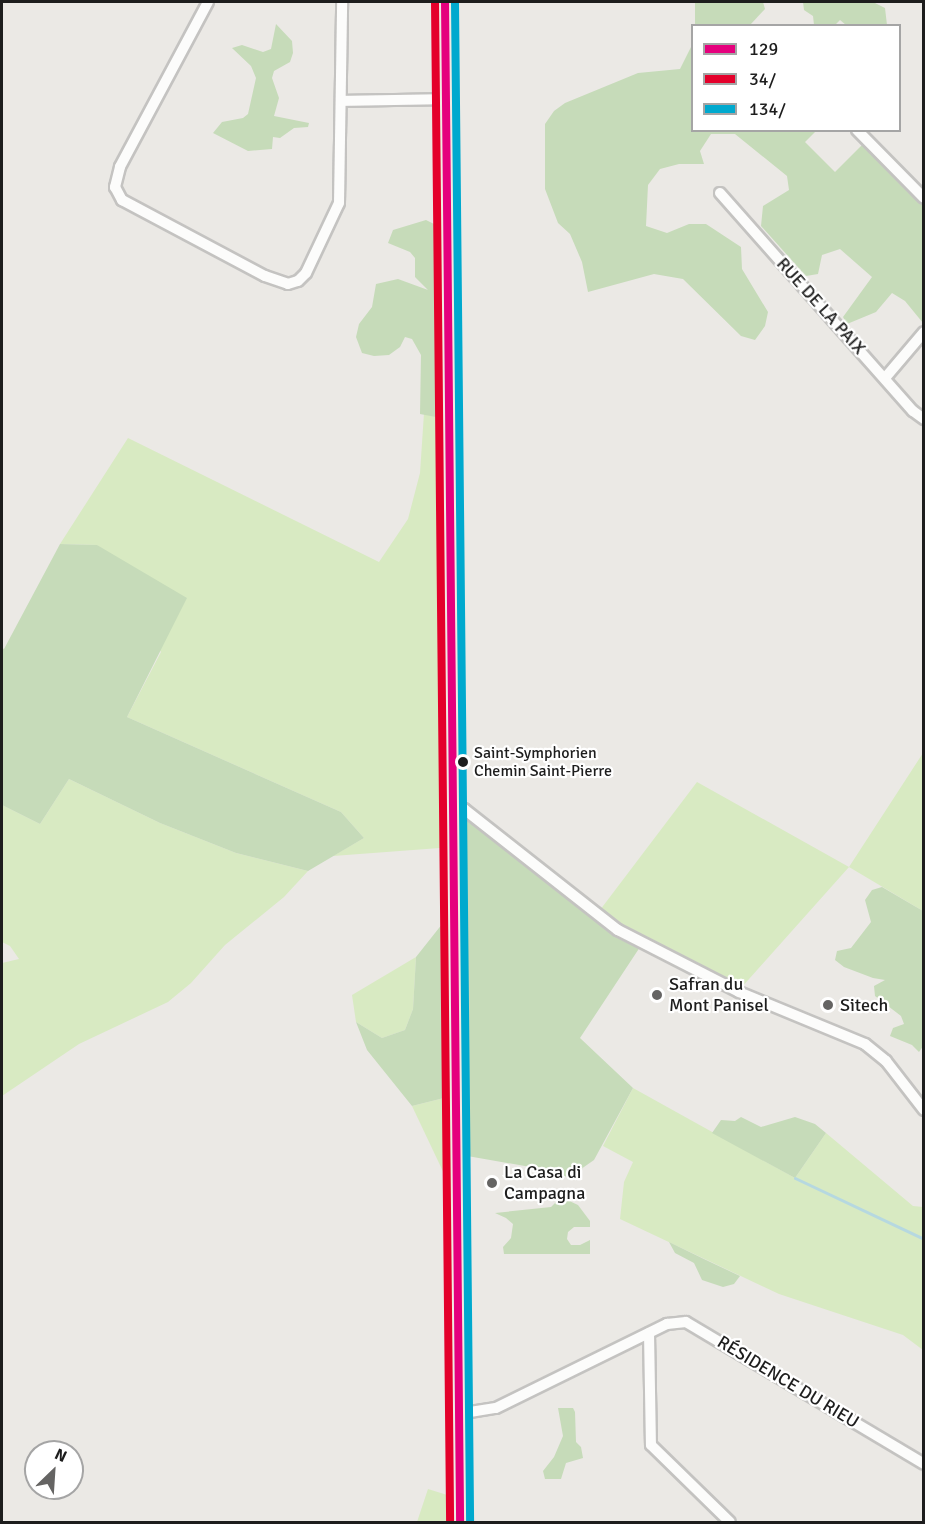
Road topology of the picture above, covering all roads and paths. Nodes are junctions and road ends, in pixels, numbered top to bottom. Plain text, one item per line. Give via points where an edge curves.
1 (208, 2) edge
2 (342, 2) edge
3 (446, 2) edge
4 (447, 99) junction
5 (342, 101) junction
6 (859, 132) edge
7 (720, 193) dead end
8 (924, 198) edge
9 (924, 332) edge
10 (885, 378) junction
11 (924, 419) edge
12 (453, 805) junction
13 (924, 1110) edge
14 (649, 1333) junction
15 (459, 1411) junction
16 (924, 1464) edge
17 (460, 1522) edge
18 (730, 1522) edge

1 - 5 street via 120,167 114,187 122,200 276,281 298,281 306,273 337,212
2 - 5 street
3 - 4 main road
4 - 5 street
4 - 12 main road
6 - 8 street
7 - 10 street, RUE DE LA PAIX
9 - 10 street
10 - 11 street, RUE DE LA PAIX
12 - 13 street via 464,809 626,935 739,992 865,1044 886,1061
12 - 15 main road
14 - 15 street, RÉSIDENCE DU RIEU via 496,1408
14 - 16 street, RÉSIDENCE DU RIEU via 676,1322 697,1327
14 - 18 street via 651,1445
15 - 17 main road

